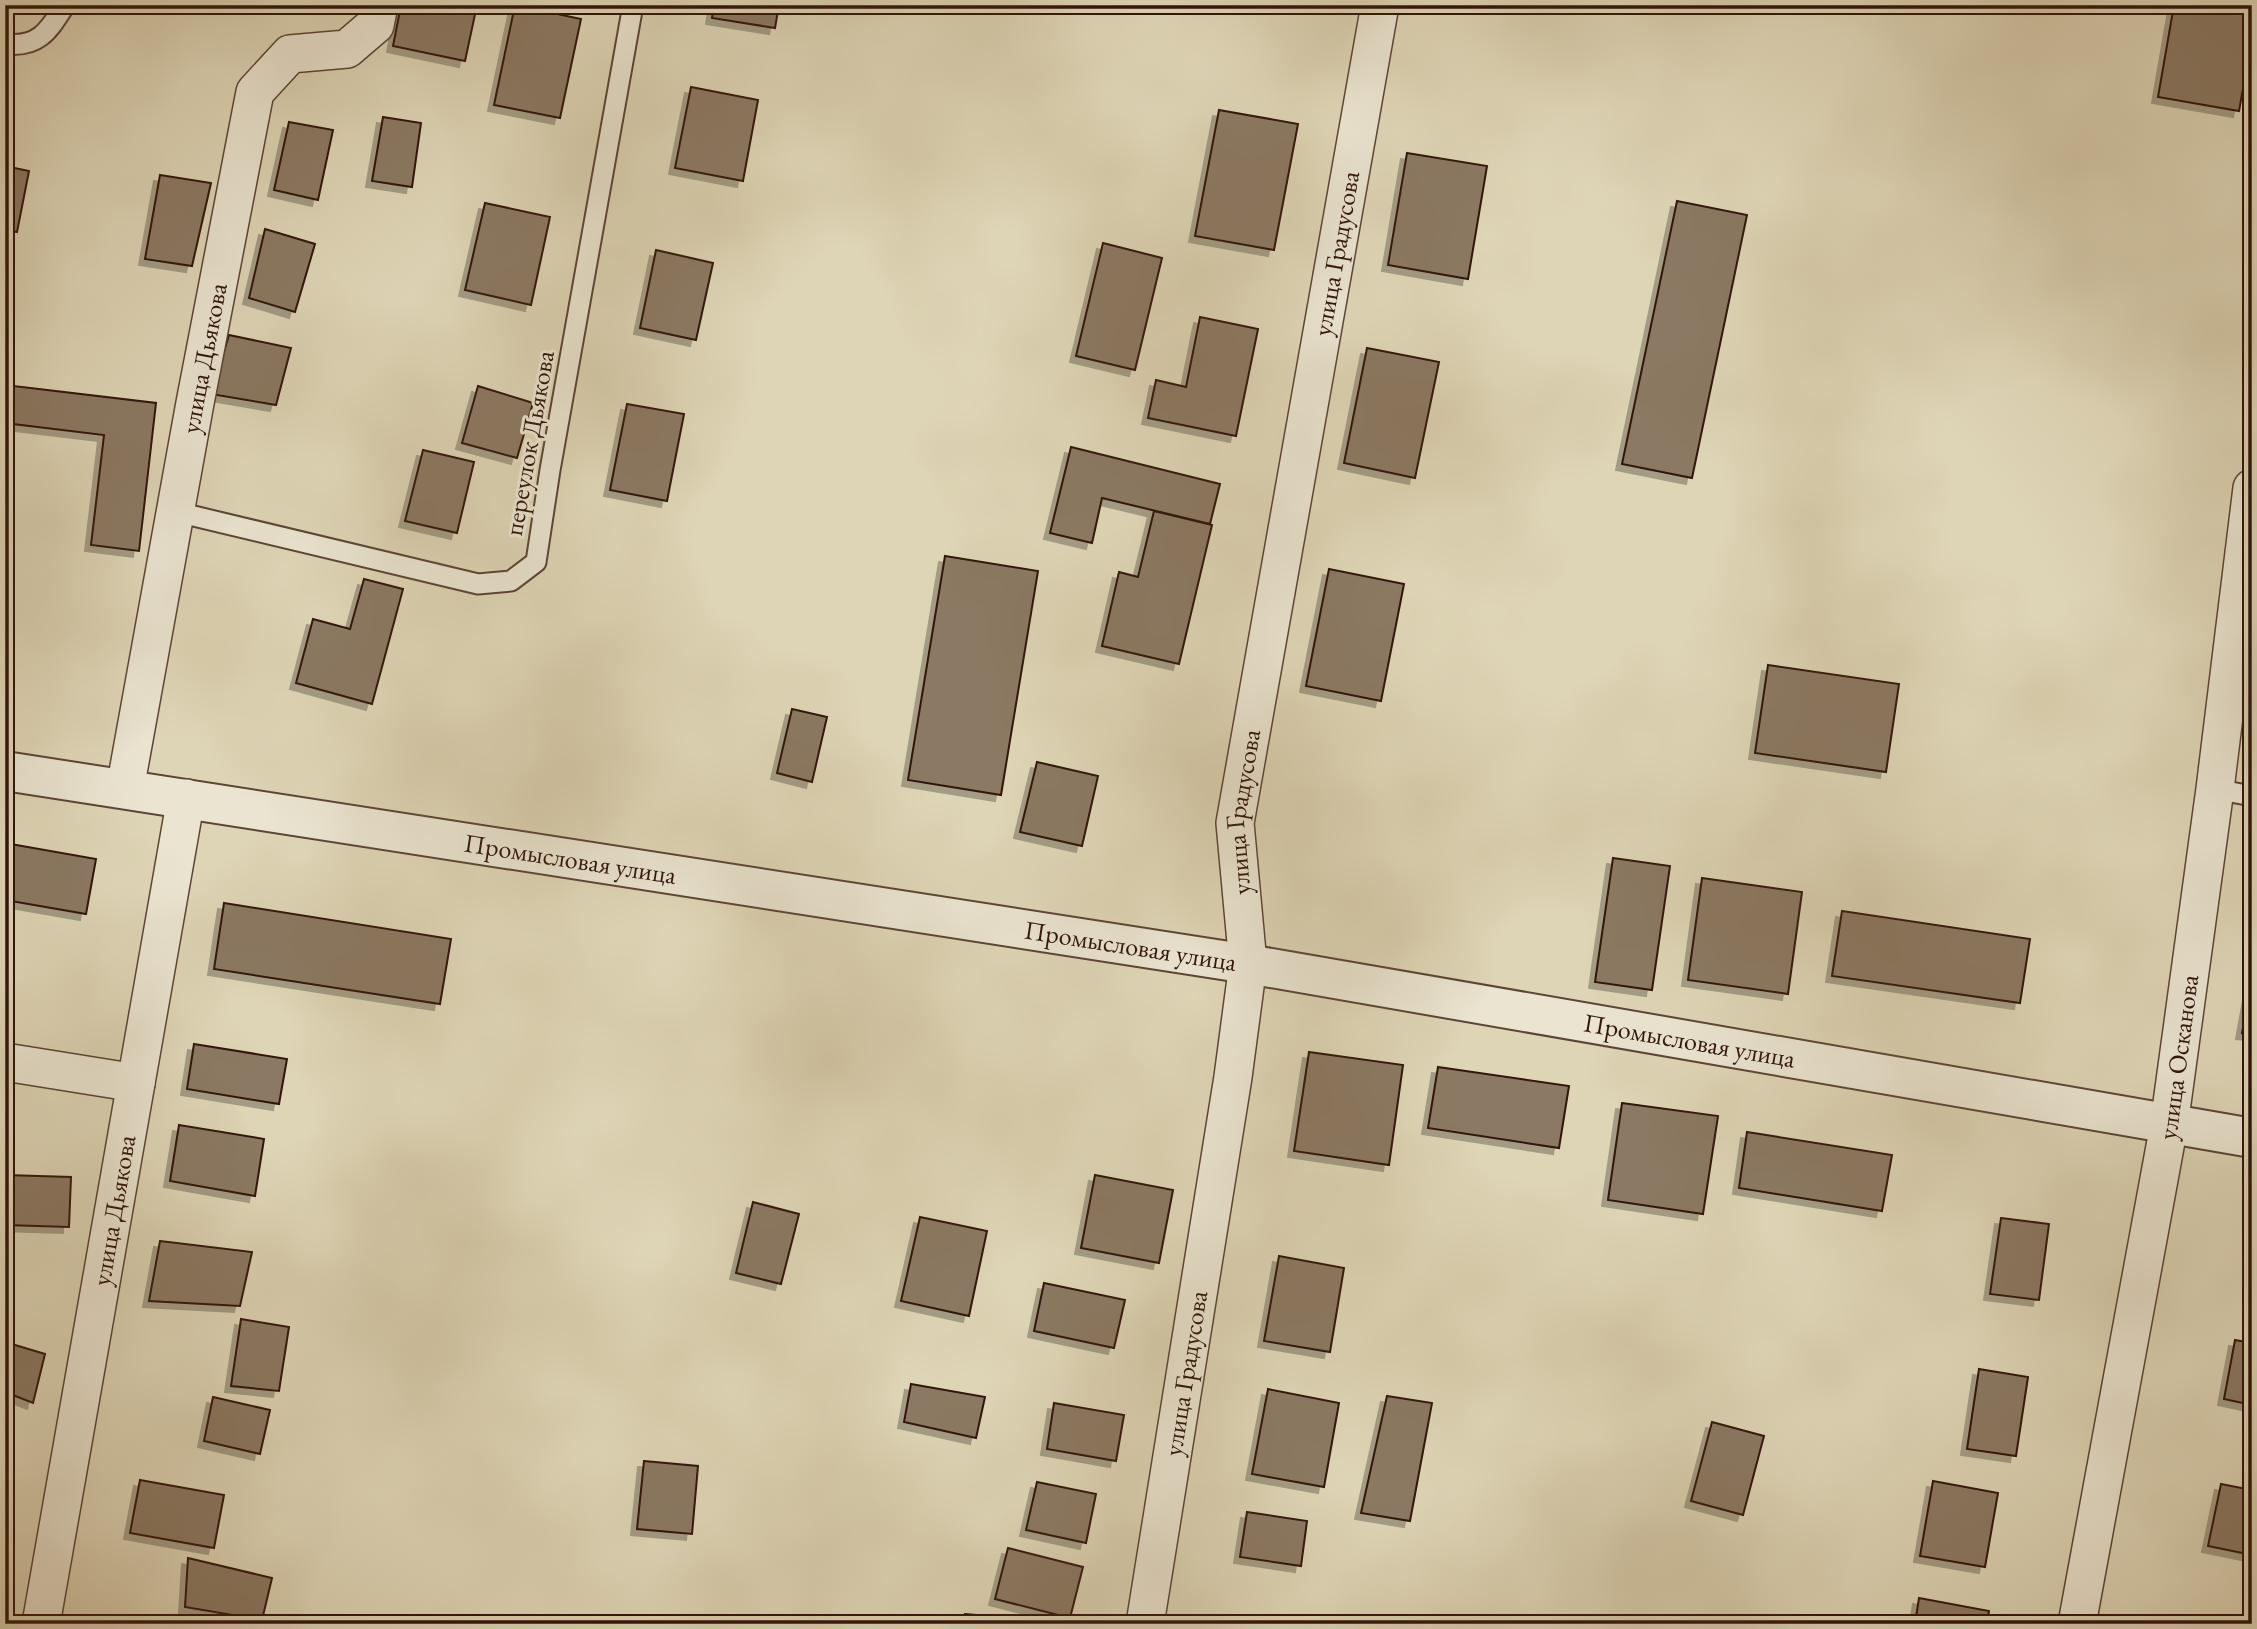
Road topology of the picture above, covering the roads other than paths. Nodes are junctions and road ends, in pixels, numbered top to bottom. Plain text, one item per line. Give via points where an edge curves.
1 (65, 5) edge
2 (379, 5) edge
3 (633, 5) edge
4 (1380, 5) edge
5 (5, 44) edge
6 (2252, 488) edge
7 (177, 512) junction
8 (5, 771) edge
9 (124, 789) junction
10 (2215, 789) junction
11 (2252, 796) edge
12 (186, 798) junction
13 (1248, 964) junction
14 (5, 1062) edge
15 (136, 1083) junction
16 (2169, 1125) junction
17 (2252, 1138) edge
18 (41, 1624) edge
19 (1145, 1624) edge
20 (2077, 1624) edge

1 - 5 lane via 46,34 18,45
2 - 7 street, улица Дьякова via 375,25 347,49 290,54 255,92
3 - 7 lane, переулок Дьякова via 536,562 511,581 478,584
4 - 13 street, улица Градусова via 1235,823
6 - 10 street, улица Осканова
7 - 9 street, улица Дьякова
8 - 9 street, Промысловая улица
9 - 12 street, Промысловая улица
10 - 11 lane
10 - 16 street, улица Осканова
12 - 13 street, Промысловая улица
12 - 15 street, улица Дьякова
13 - 16 street, Промысловая улица
13 - 19 street, улица Градусова
14 - 15 street
15 - 18 street, улица Дьякова
16 - 17 street, Промысловая улица
16 - 20 street, улица Осканова

